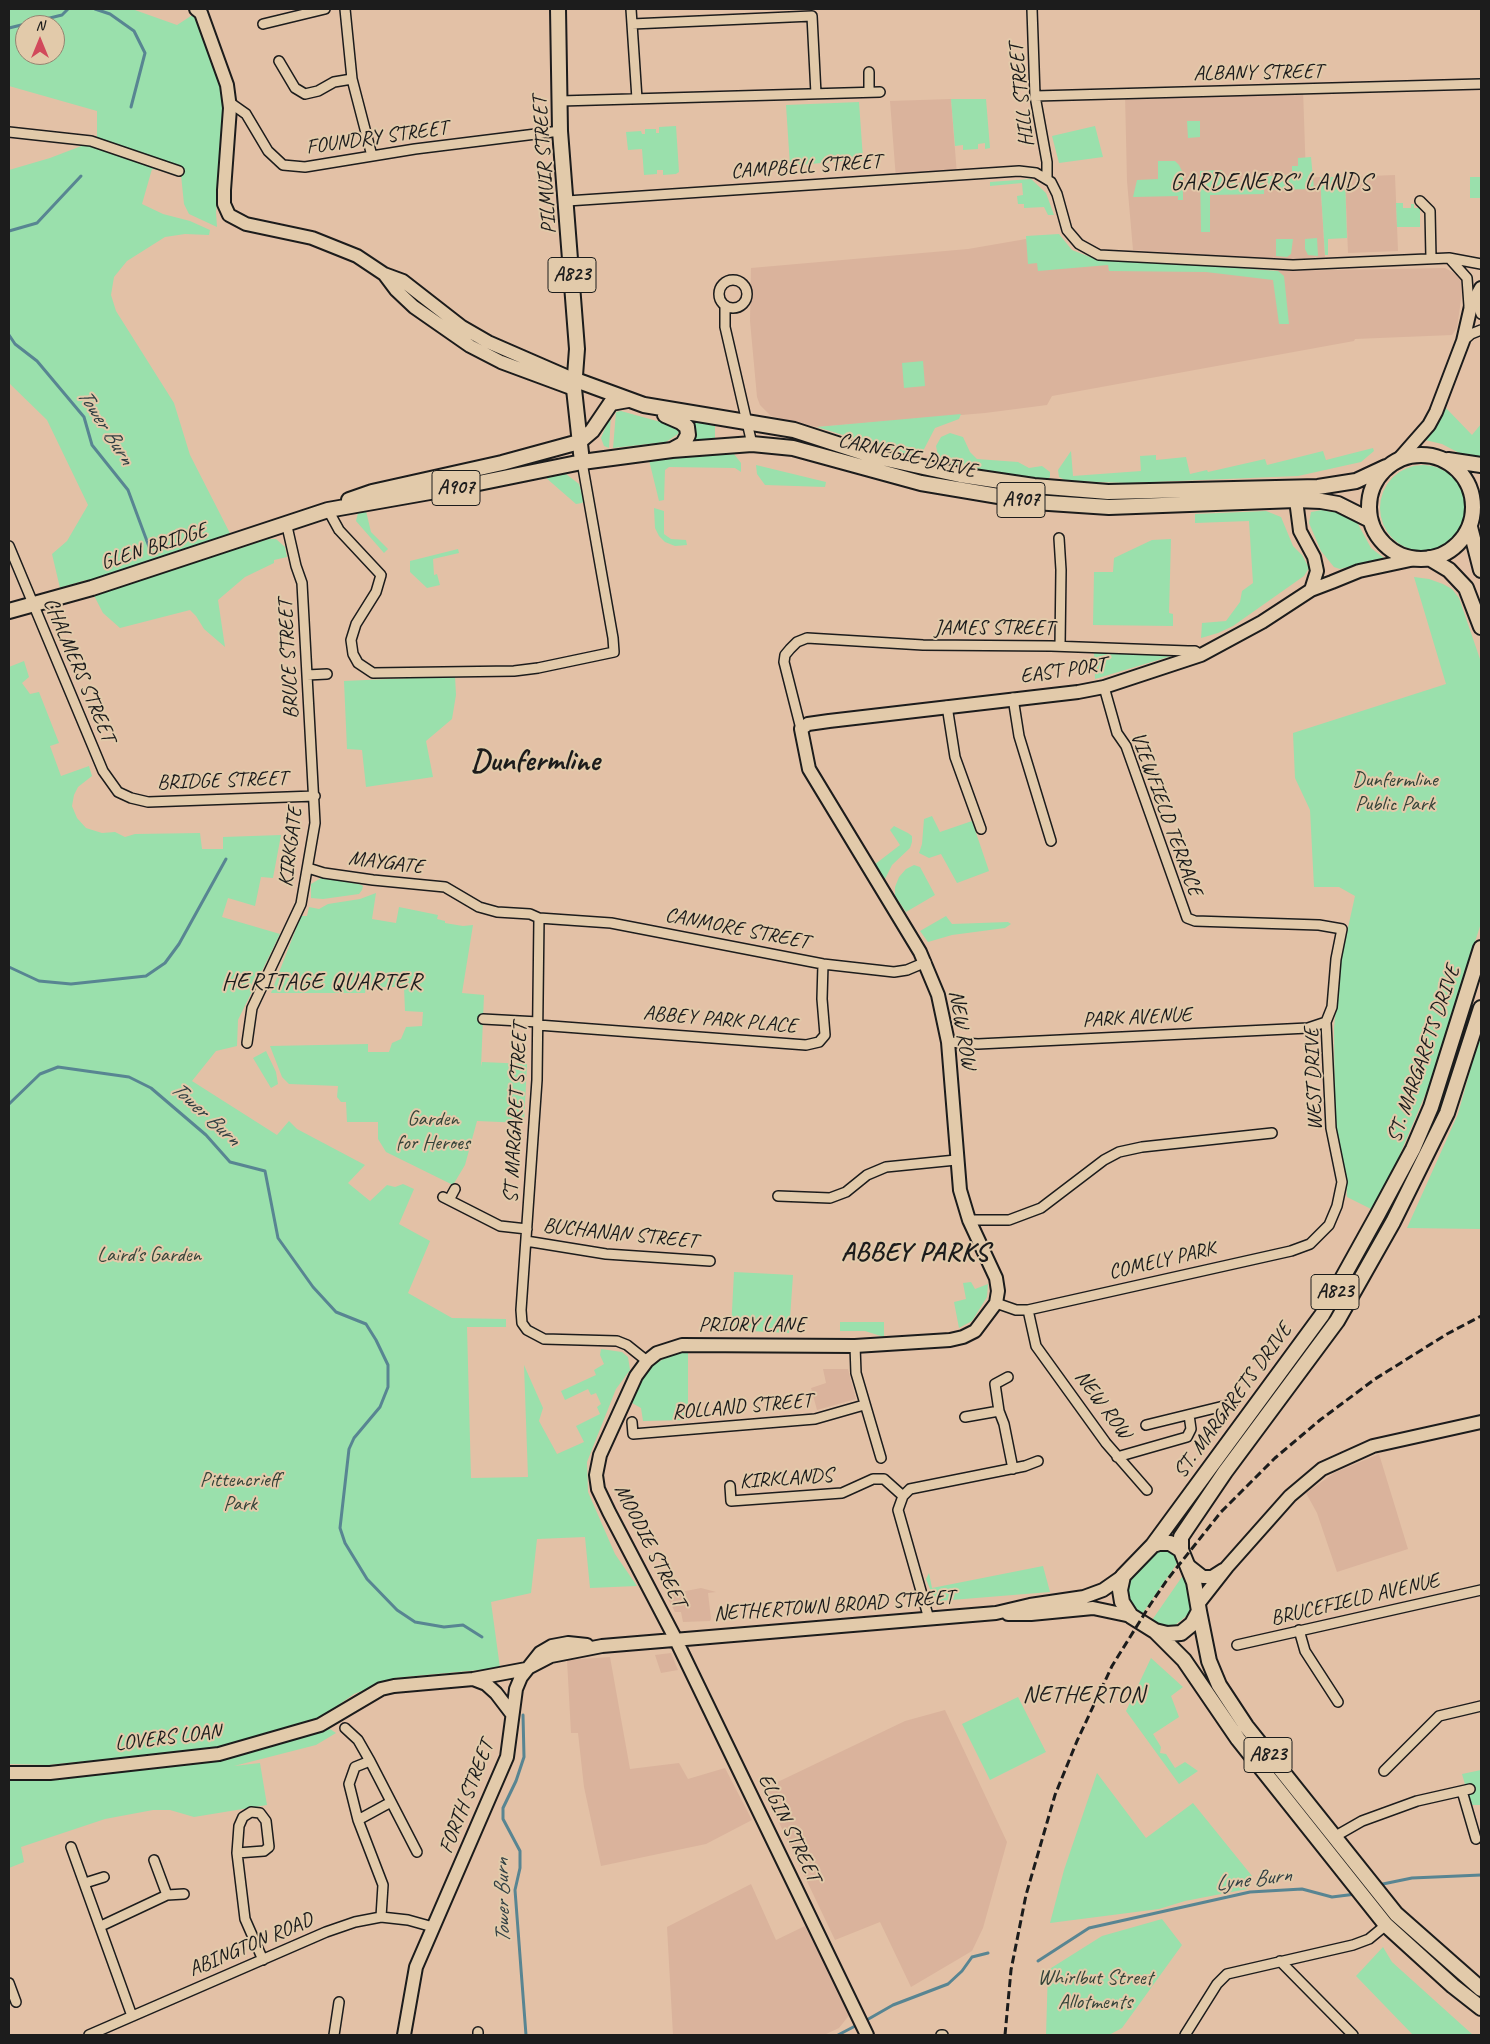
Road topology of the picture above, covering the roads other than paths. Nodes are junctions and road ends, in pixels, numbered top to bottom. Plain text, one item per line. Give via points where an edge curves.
1 (325, 9) edge
2 (345, 9) edge
3 (558, 9) edge
4 (631, 9) edge
5 (1032, 9) edge
6 (200, 10) edge
7 (813, 13) edge
8 (263, 24) dead end
9 (632, 24) junction
10 (279, 61) dead end
11 (869, 72) dead end
12 (352, 79) junction
13 (1481, 84) edge
14 (869, 92) junction
15 (880, 92) dead end
16 (816, 94) junction
17 (1035, 96) junction
18 (637, 99) junction
19 (560, 101) junction
20 (229, 102) junction
21 (560, 131) junction
22 (9, 132) edge
23 (372, 156) junction
24 (179, 171) dead end
25 (1047, 178) junction
26 (567, 201) junction
27 (1420, 201) dead end
28 (1430, 258) junction
29 (1449, 258) junction
30 (1481, 264) edge
31 (1479, 291) edge
32 (725, 306) dead end
33 (1475, 313) edge
34 (1481, 330) edge
35 (1463, 341) junction
36 (578, 349) junction
37 (574, 384) junction
38 (598, 388) junction
39 (629, 400) junction
40 (644, 405) junction
41 (748, 424) junction
42 (579, 442) junction
43 (752, 444) junction
44 (672, 450) junction
45 (1438, 457) junction
46 (1400, 458) junction
47 (582, 462) junction
48 (1481, 465) edge
49 (1386, 467) junction
50 (1297, 494) junction
51 (1481, 504) edge
52 (328, 510) junction
53 (1370, 520) junction
54 (286, 522) junction
55 (1471, 523) junction
56 (1059, 538) dead end
57 (9, 546) edge
58 (1429, 558) junction
59 (1415, 559) junction
60 (1481, 570) edge
61 (1311, 590) junction
62 (33, 606) junction
63 (9, 611) edge
64 (1481, 627) edge
65 (1060, 646) junction
66 (1201, 655) junction
67 (327, 674) dead end
68 (307, 675) junction
69 (1104, 687) junction
70 (1013, 698) junction
71 (947, 706) junction
72 (801, 729) junction
73 (314, 796) junction
74 (131, 798) joint
75 (981, 829) dead end
76 (1051, 841) dead end
77 (308, 868) junction
78 (539, 918) junction
79 (1342, 929) joint
80 (1481, 948) edge
81 (926, 962) junction
82 (823, 964) junction
83 (1480, 1011) edge
84 (483, 1019) dead end
85 (1326, 1022) junction
86 (538, 1024) junction
87 (948, 1042) junction
88 (247, 1043) dead end
89 (1272, 1133) dead end
90 (956, 1160) junction
91 (455, 1190) dead end
92 (778, 1196) dead end
93 (969, 1220) junction
94 (1329, 1225) joint
95 (527, 1230) junction
96 (526, 1241) junction
97 (710, 1261) dead end
98 (996, 1304) junction
99 (1028, 1310) junction
100 (855, 1346) junction
101 (647, 1361) junction
102 (1008, 1377) dead end
103 (1232, 1404) dead end
104 (864, 1405) junction
105 (999, 1411) junction
106 (1189, 1415) junction
107 (965, 1417) dead end
108 (632, 1422) dead end
109 (1481, 1422) edge
110 (1146, 1425) dead end
111 (1117, 1457) junction
112 (881, 1458) dead end
113 (1038, 1461) dead end
114 (1013, 1469) junction
115 (730, 1486) dead end
116 (1147, 1490) dead end
117 (902, 1496) junction
118 (1153, 1545) junction
119 (1182, 1550) junction
120 (1189, 1566) junction
121 (1227, 1567) junction
122 (1123, 1576) junction
123 (1481, 1590) edge
124 (1199, 1607) junction
125 (996, 1613) junction
126 (1131, 1616) junction
127 (929, 1619) junction
128 (1299, 1630) junction
129 (1155, 1631) junction
130 (675, 1638) junction
131 (1237, 1645) dead end
132 (524, 1673) junction
133 (473, 1679) junction
134 (1338, 1702) dead end
135 (1481, 1706) edge
136 (512, 1714) junction
137 (345, 1728) dead end
138 (370, 1761) junction
139 (1384, 1771) dead end
140 (9, 1773) edge
141 (391, 1802) junction
142 (358, 1820) junction
143 (1334, 1837) junction
144 (1476, 1839) dead end
145 (70, 1847) dead end
146 (417, 1852) dead end
147 (237, 1853) junction
148 (154, 1860) dead end
149 (104, 1876) dead end
150 (85, 1883) junction
151 (184, 1894) dead end
152 (167, 1895) junction
153 (381, 1917) junction
154 (1386, 1925) junction
155 (100, 1926) junction
156 (434, 1927) junction
157 (263, 1960) junction
158 (1280, 1961) junction
159 (9, 1983) edge
160 (1481, 1989) edge
161 (16, 2002) dead end
162 (339, 2002) dead end
163 (1481, 2008) edge
164 (132, 2016) junction
165 (866, 2034) edge
166 (89, 2035) edge
167 (334, 2035) edge
168 (404, 2035) edge
169 (1185, 2035) edge
170 (1353, 2035) edge

1 - 8 street
2 - 12 street
3 - 19 main road, PILMUIR STREET / A823
4 - 9 street
5 - 17 street, HILL STREET
6 - 20 street via 227,85
7 - 9 street
7 - 16 street
9 - 18 street
10 - 12 street via 295,88 305,94 334,82
11 - 14 street
12 - 23 street
13 - 17 street, ALBANY STREET
14 - 15 street
14 - 16 street
16 - 18 street
17 - 25 street, HILL STREET
18 - 19 street
19 - 21 main road, PILMUIR STREET / A823
20 - 23 street, FOUNDRY STREET via 246,114 268,151 283,165 305,167
20 - 37 street via 224,190 224,204 229,215 246,224 312,238 357,256 403,282 462,327
21 - 23 street, FOUNDRY STREET
21 - 26 main road, PILMUIR STREET / A823
22 - 24 street via 91,141
25 - 26 street, CAMPBELL STREET via 1019,171
25 - 28 street via 1057,194 1067,230 1079,244 1099,255 1293,264
26 - 36 main road, PILMUIR STREET / A823
27 - 28 street via 1430,211
28 - 29 street
29 - 30 street
29 - 33 street via 1467,278
31 - 33 street
32 - 41 street via 724,327
33 - 35 street
34 - 35 street
35 - 46 street via 1432,418
36 - 37 main road, PILMUIR STREET / A823
36 - 38 main road, PILMUIR STREET / A823 via 588,377
37 - 38 main road, CARNEGIE DRIVE / A907
37 - 42 main road, PILMUIR STREET
38 - 39 main road, CARNEGIE DRIVE / A907
39 - 40 main road, CARNEGIE DRIVE / A907
39 - 42 main road, A907 via 612,403 592,431
40 - 41 main road, CARNEGIE DRIVE / A907
40 - 44 main road, A907 via 687,427 688,435 683,444
41 - 43 street
41 - 50 main road, CARNEGIE DRIVE / A907 via 794,430 877,458 1034,486 1108,492
42 - 47 main road, PILMUIR STREET
42 - 52 main road, A907 via 502,464 372,492
43 - 44 main road, CARNEGIE DRIVE / A907
43 - 50 main road, CARNEGIE DRIVE / A907 via 793,448 921,483 1034,502 1109,507
44 - 47 main road, CARNEGIE DRIVE / A907
45 - 46 main road, A907 via 1423,454
45 - 48 main road, A907
45 - 55 main road via 1456,468 1467,482 1473,502
46 - 49 main road, A907
47 - 52 main road, A907
47 - 52 street, PILMUIR STREET via 614,652 526,670 373,673 358,663 351,640 356,624 376,592 381,575 339,530
49 - 50 main road, CARNEGIE DRIVE / A907 via 1356,480
49 - 53 main road, A907 via 1372,488 1368,502
50 - 53 main road, CARNEGIE DRIVE / A907 via 1338,504
50 - 61 street via 1300,531 1314,557 1317,572
51 - 55 main road, A907
52 - 54 main road, A907
53 - 59 main road, A907 via 1387,547
54 - 62 main road, GLEN BRIDGE / A907
54 - 68 street, BRUCE STREET via 302,583
55 - 58 main road, A907 via 1461,541 1449,551
55 - 60 main road
56 - 65 street
57 - 62 street, CHALMERS STREET
58 - 59 main road, A907
58 - 64 main road via 1449,570 1466,588
59 - 61 street, EAST PORT via 1359,571
61 - 66 street, EAST PORT via 1262,622
62 - 63 main road, A907
62 - 74 street, CHALMERS STREET via 108,780 118,792
65 - 66 street, JAMES STREET via 1195,651
65 - 72 street, JAMES STREET via 923,646 807,638 790,649 784,662
66 - 69 street, EAST PORT
67 - 68 street
68 - 73 street, BRUCE STREET
69 - 70 street, EAST PORT
69 - 79 street, VIEWFIELD TERRACE via 1117,733 1126,746 1187,918
70 - 71 street, EAST PORT
70 - 76 street via 1021,744
71 - 72 street, EAST PORT via 808,724
71 - 75 street via 955,757
72 - 81 street, NEW ROW via 809,769
73 - 74 street, BRIDGE STREET via 148,802
73 - 77 street, KIRKGATE
77 - 78 street, MAYGATE via 372,880 445,887 479,907
77 - 88 street, KIRKGATE via 301,904 252,1008
78 - 82 street, CANMORE STREET via 611,923
78 - 86 street, ST MARGARET STREET
79 - 85 street, WEST DRIVE via 1332,1007
80 - 118 main road, ST. MARGARETS DRIVE / A823 via 1430,1107 1413,1149 1322,1315
81 - 82 street, CANMORE STREET via 894,972
81 - 87 street, NEW ROW via 938,995
82 - 86 street, ABBEY PARK PLACE via 825,1035 819,1042 806,1045
83 - 119 main road, ST. MARGARETS DRIVE / A823 via 1447,1113 1393,1222 1337,1321 1185,1531 1181,1538
84 - 86 street, ABBEY PARK PLACE
85 - 87 street, PARK AVENUE via 1299,1028 978,1044
85 - 94 street, WEST DRIVE via 1332,1128 1342,1182
86 - 95 street, ST MARGARET STREET
87 - 90 street, NEW ROW
89 - 93 street via 1119,1152 1041,1208 1009,1220
90 - 92 street via 886,1167 830,1198
90 - 93 street, NEW ROW
91 - 95 street via 446,1198 500,1226
93 - 98 street, NEW ROW via 996,1278
94 - 99 street, COMELY PARK via 1310,1244 1292,1251
95 - 96 street, ST MARGARET STREET
96 - 97 street, BUCHANAN STREET via 606,1254
96 - 101 street, ST MARGARET STREET via 521,1310 526,1330 544,1339 617,1341
98 - 99 street, COMELY PARK
98 - 100 street, PRIORY LANE via 975,1331 963,1338
99 - 111 street, NEW ROW via 1036,1346
100 - 101 street, PRIORY LANE via 682,1345 657,1353
100 - 104 street via 856,1373
101 - 130 street, MOODIE STREET via 636,1376 600,1455 596,1475 608,1512
102 - 105 street via 995,1384
103 - 106 street
104 - 108 street, ROLLAND STREET via 815,1419 633,1434
104 - 112 street
105 - 107 street
105 - 114 street
106 - 110 street
106 - 111 street via 1191,1430 1186,1437
109 - 121 street via 1373,1446 1322,1469 1290,1496
111 - 116 street, NEW ROW
113 - 114 street
114 - 117 street via 910,1489
115 - 117 street, KIRKLANDS via 730,1501 842,1493 873,1479 884,1480
117 - 127 street via 898,1510
118 - 119 main road via 1167,1543
118 - 122 main road, A823
119 - 120 main road, A823
120 - 121 street via 1199,1576 1207,1577
120 - 124 main road, A823
121 - 124 street
122 - 125 street, NETHERTOWN BROAD STREET via 1103,1590 1084,1597
122 - 126 main road via 1120,1596
123 - 128 street, BRUCEFIELD AVENUE
124 - 129 main road, A823 via 1192,1624 1181,1633
124 - 143 main road, A823 via 1205,1650 1219,1685 1246,1726
125 - 126 street, NETHERTOWN BROAD STREET via 1031,1614 1093,1608
125 - 127 street, NETHERTOWN BROAD STREET
126 - 129 main road, A823
127 - 130 street, NETHERTOWN BROAD STREET
128 - 131 street, BRUCEFIELD AVENUE
128 - 134 street via 1305,1651
129 - 154 main road, A823 via 1184,1660 1238,1739
130 - 132 street, NETHERTOWN BROAD STREET via 602,1646 568,1643 552,1646 540,1653
130 - 165 street, ELGIN STREET
132 - 133 street, LOVERS LOAN
132 - 136 street, FORTH STREET via 516,1689
133 - 136 street via 496,1692
133 - 140 street, LOVERS LOAN via 381,1689 327,1721 219,1754 50,1772
135 - 139 street via 1439,1716
136 - 156 street, FORTH STREET via 507,1757
137 - 138 street via 358,1740
138 - 141 street
138 - 142 street via 355,1767 349,1784
141 - 142 street
141 - 146 street
142 - 153 street via 383,1885
143 - 144 street via 1362,1821 1416,1801 1466,1790
143 - 160 main road, A823 via 1396,1914
145 - 150 street
147 - 147 street via 243,1817 251,1812 260,1813 266,1821 269,1847 264,1851
147 - 157 street via 245,1920
148 - 152 street
149 - 150 street
150 - 155 street
151 - 152 street
152 - 155 street
153 - 156 street, ABINGTON ROAD
153 - 157 street, ABINGTON ROAD via 326,1932
154 - 158 street via 1362,1942
154 - 163 main road, A823 via 1452,1986
155 - 164 street
156 - 168 street, FORTH STREET via 416,1967
157 - 164 street, ABINGTON ROAD
158 - 169 street via 1227,1974 1217,1984
158 - 170 street
159 - 161 street
162 - 167 street
164 - 166 street, ABINGTON ROAD

